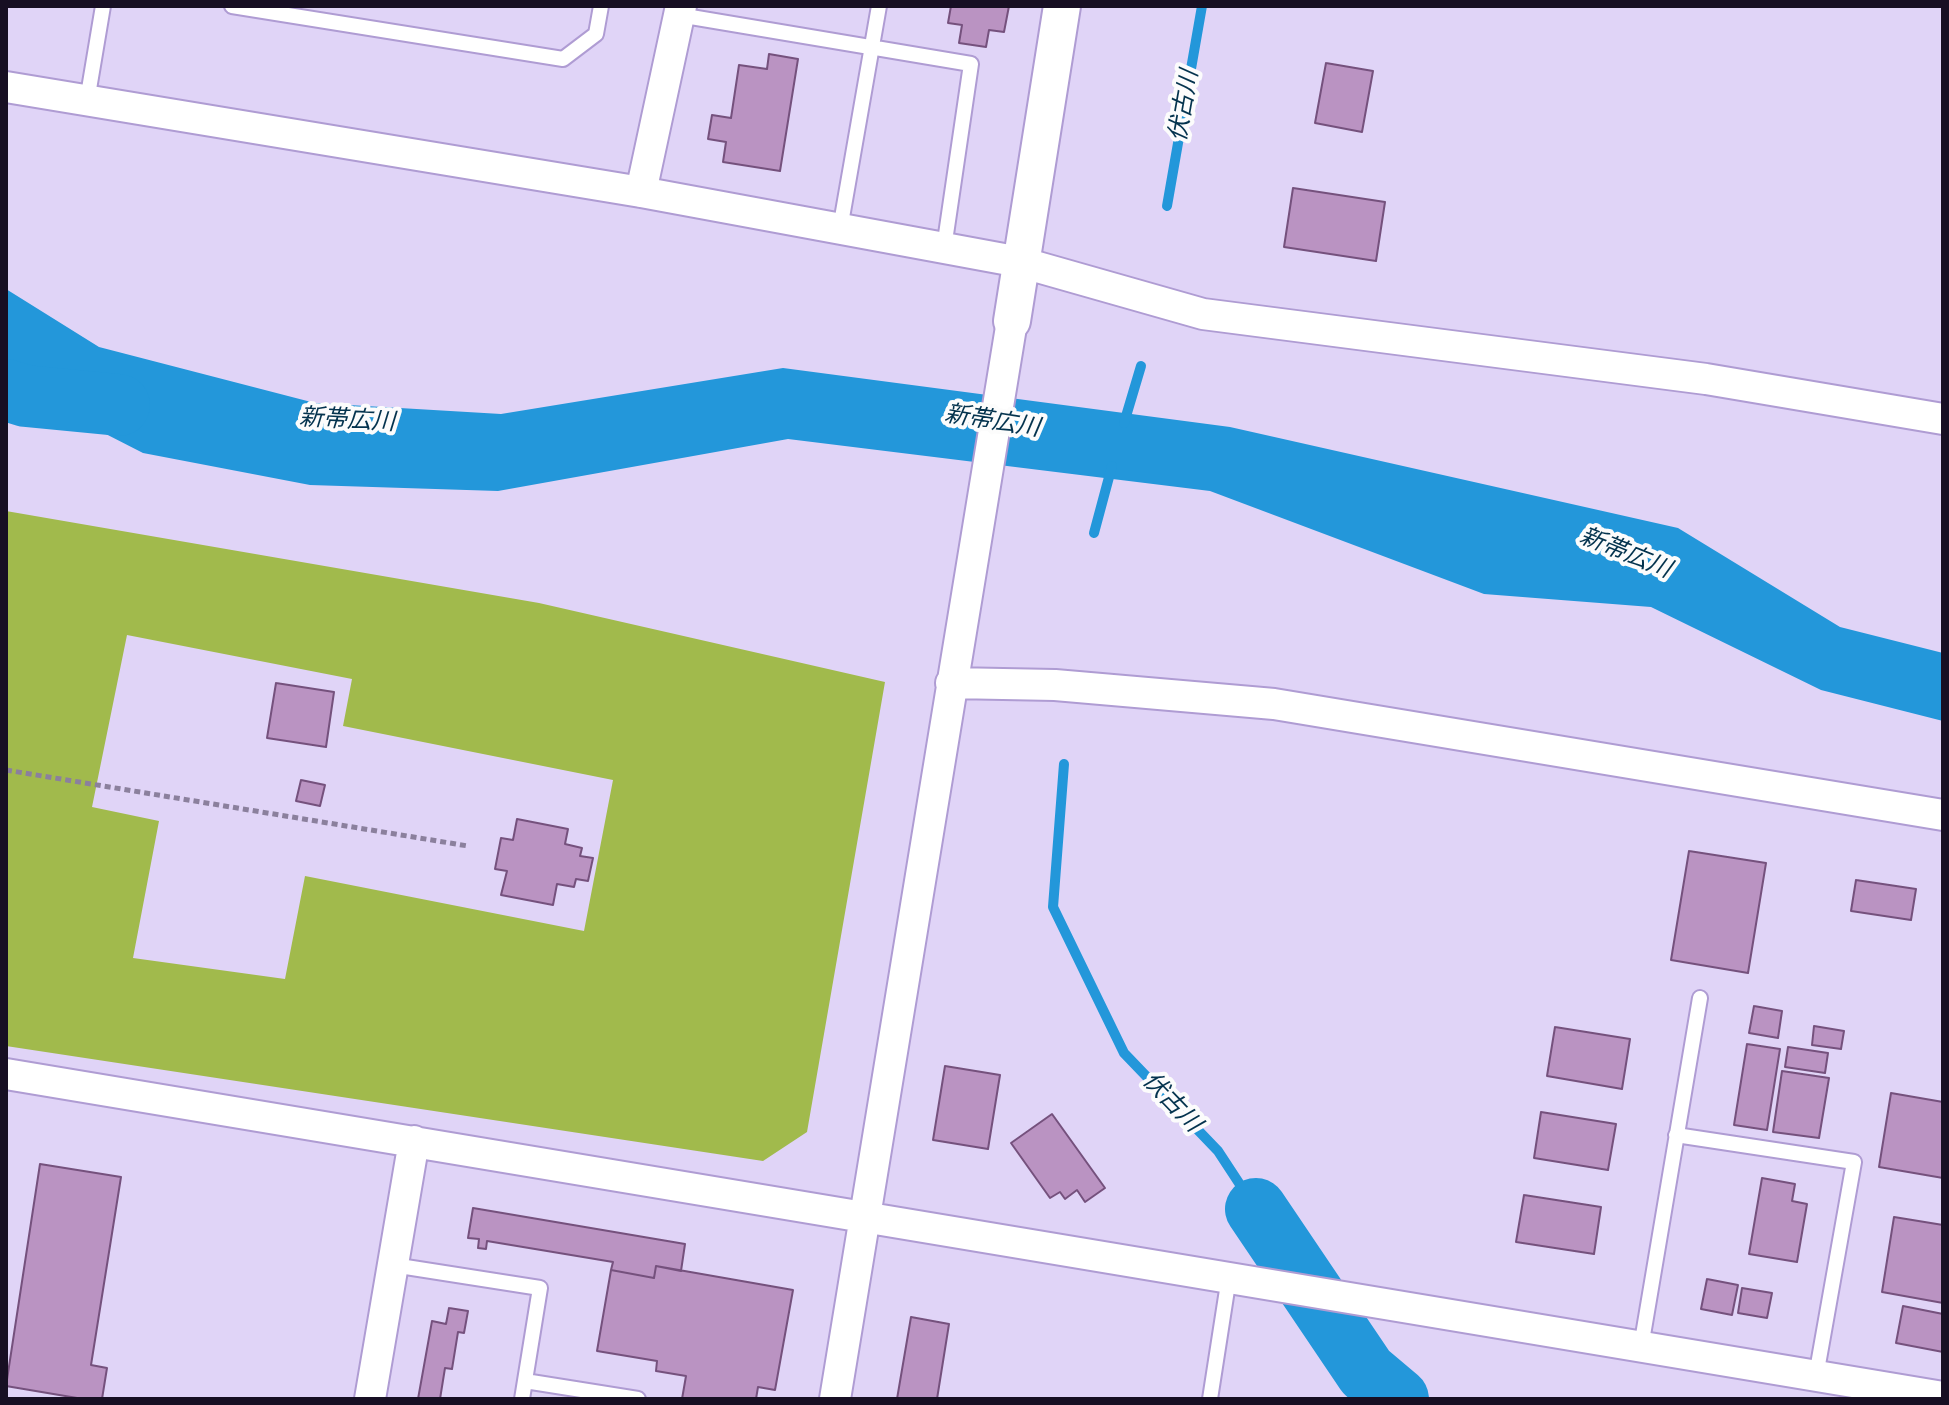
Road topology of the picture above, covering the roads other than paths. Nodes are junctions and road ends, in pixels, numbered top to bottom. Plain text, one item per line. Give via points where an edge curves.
1 (103, 6) edge
2 (232, 6) edge
3 (601, 6) edge
4 (879, 6) edge
5 (1062, 6) edge
6 (680, 10) edge
7 (872, 47) junction
8 (6, 87) edge
9 (87, 101) junction
10 (641, 192) junction
11 (840, 229) junction
12 (944, 248) junction
13 (1020, 262) junction
14 (1012, 321) joint
15 (1943, 419) edge
16 (951, 683) junction
17 (1943, 815) edge
18 (1700, 998) dead end
19 (6, 1074) edge
20 (1676, 1135) junction
21 (414, 1141) junction
22 (865, 1216) junction
23 (393, 1265) junction
24 (1235, 1278) junction
25 (1641, 1347) junction
26 (1816, 1376) junction
27 (525, 1381) junction
28 (1943, 1397) edge
29 (370, 1399) edge
30 (522, 1399) edge
31 (638, 1399) edge
32 (835, 1399) edge
33 (1210, 1399) edge

1 - 9 lane
2 - 3 lane via 563,59 596,34
4 - 7 lane
5 - 13 street
6 - 7 lane
6 - 10 street
7 - 11 lane
7 - 12 lane via 971,64
8 - 9 street
9 - 10 street
10 - 11 street
11 - 12 street
12 - 13 street
13 - 14 street
13 - 15 street via 1203,314 1706,379
14 - 16 street
16 - 17 street via 1055,685 1274,704
16 - 22 street
18 - 20 lane
19 - 21 street
20 - 25 lane
20 - 26 lane via 1854,1162
21 - 22 street
21 - 23 street
22 - 24 street
22 - 32 street
23 - 27 lane via 540,1288
23 - 29 street
24 - 25 street
24 - 33 lane
25 - 26 street
26 - 28 street
27 - 30 lane
27 - 31 lane

